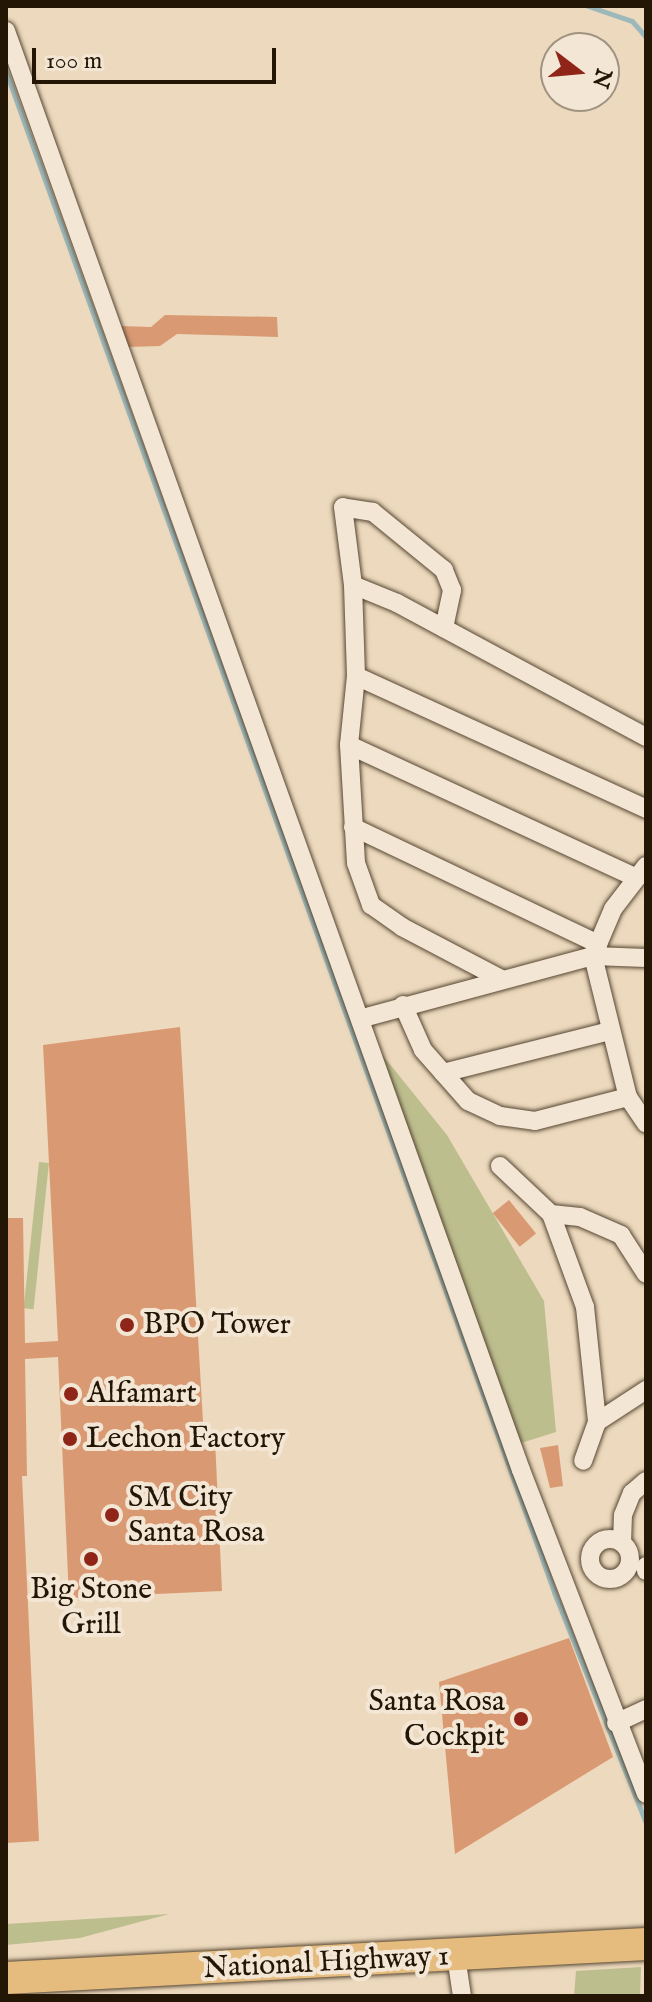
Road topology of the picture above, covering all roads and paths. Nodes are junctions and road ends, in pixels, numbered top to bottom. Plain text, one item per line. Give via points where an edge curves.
1 (6, 31) edge
2 (353, 585) junction
3 (444, 628) junction
4 (356, 676) junction
5 (646, 737) edge
6 (349, 745) junction
7 (646, 809) edge
8 (353, 827) junction
9 (642, 872) edge
10 (596, 950) junction
11 (646, 958) edge
12 (501, 979) junction
13 (403, 1005) junction
14 (363, 1018) junction
15 (610, 1031) junction
16 (443, 1073) junction
17 (628, 1097) junction
18 (646, 1124) edge
19 (500, 1166) dead end
20 (551, 1214) junction
21 (646, 1274) edge
22 (646, 1390) edge
23 (597, 1422) junction
24 (583, 1461) dead end
25 (646, 1481) edge
26 (622, 1543) junction
27 (641, 1568) edge
28 (646, 1709) edge
29 (616, 1723) junction
30 (646, 1794) edge
31 (646, 1944) edge
32 (450, 1956) junction
33 (6, 1978) edge
34 (462, 1996) edge

1 - 14 street
2 - 3 street
2 - 3 street via 346,505 373,512 444,570 452,590
2 - 4 street
3 - 5 street
4 - 6 street
4 - 7 street
6 - 8 street
6 - 9 street
8 - 10 street
8 - 12 street via 356,863 371,905
9 - 10 street via 613,909
10 - 11 street
10 - 12 street
10 - 15 street
12 - 13 street
13 - 14 street
13 - 16 street via 423,1050
14 - 29 street
15 - 16 street
15 - 17 street
16 - 17 street via 468,1101 500,1116 535,1121
17 - 18 street
19 - 20 street
20 - 21 street via 580,1217 621,1235
20 - 23 street via 585,1307
22 - 23 street
23 - 24 street
25 - 26 street via 632,1493 623,1515
26 - 27 street
26 - 27 street via 610,1539 598,1544 591,1562 596,1573 608,1579
28 - 29 street
29 - 30 street
31 - 32 highway, National Highway 1
32 - 33 highway, National Highway 1
32 - 34 street

